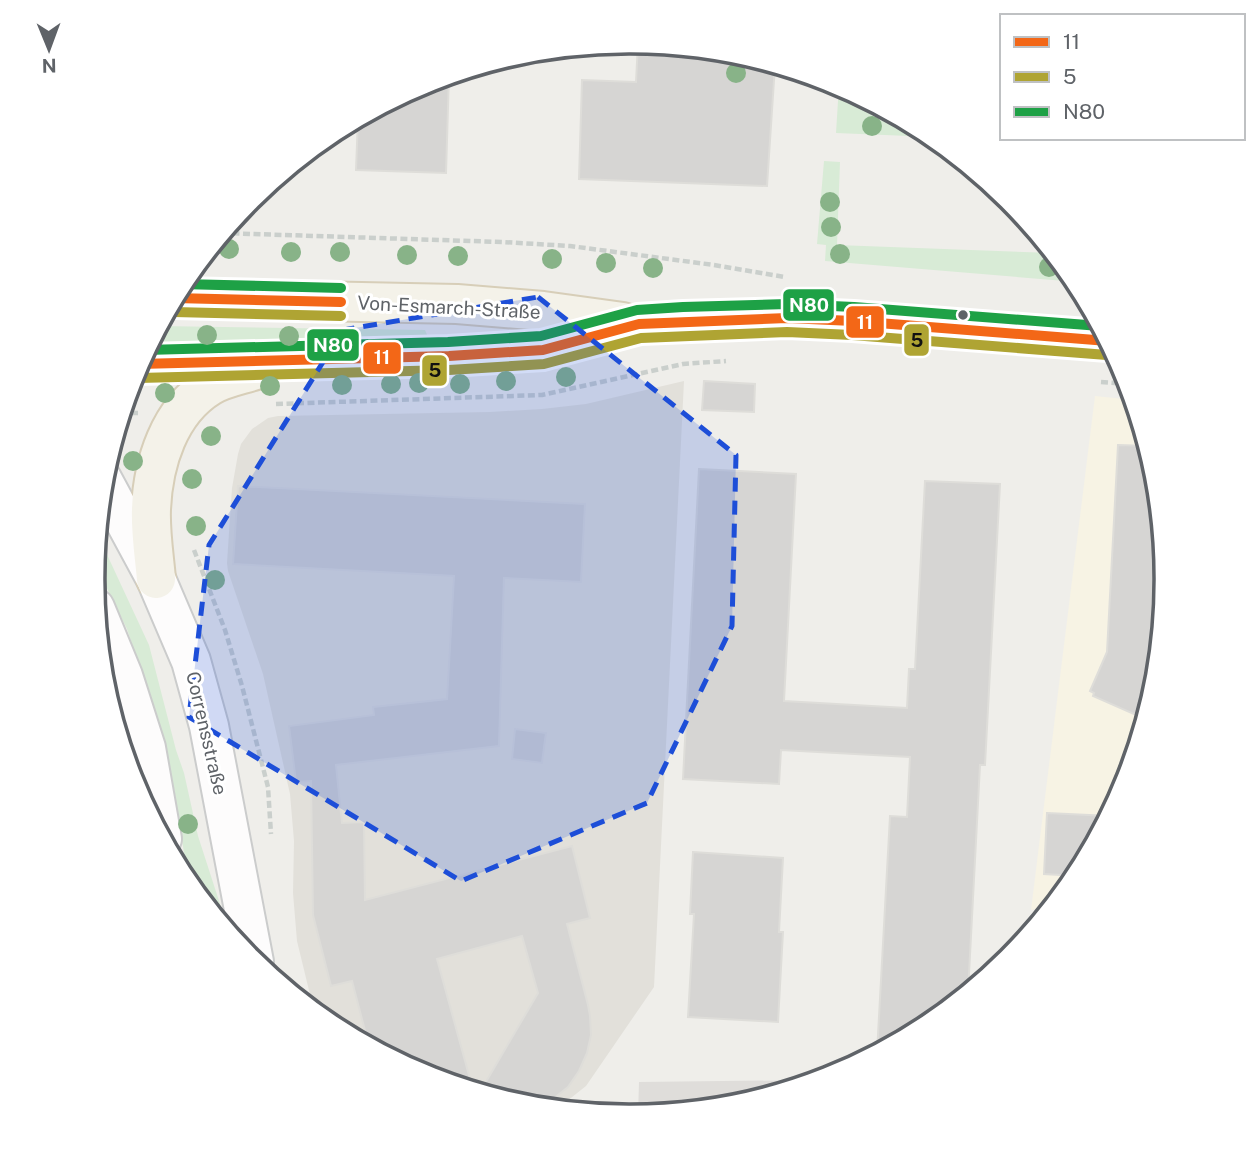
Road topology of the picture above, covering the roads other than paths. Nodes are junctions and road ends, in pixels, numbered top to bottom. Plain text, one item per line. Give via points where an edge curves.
1 (200, 277) edge
2 (186, 298) edge
3 (255, 299) junction
4 (639, 324) junction
5 (1096, 340) edge
6 (286, 360) junction
7 (152, 363) edge
8 (112, 497) edge
9 (156, 579) junction
10 (108, 641) edge
11 (156, 804) edge
12 (250, 941) edge

1 - 3 main road
2 - 3 main road, Von-Esmarch-Straße
3 - 4 main road, Von-Esmarch-Straße via 457,304
4 - 5 main road, Von-Esmarch-Straße via 788,318
4 - 6 main road, Von-Esmarch-Straße via 544,350
6 - 7 main road, Von-Esmarch-Straße
6 - 9 main road via 213,384 173,425 162,451 150,510
8 - 9 street, Corrensstraße
9 - 12 street, Corrensstraße via 191,661 209,726
10 - 11 street via 146,748

